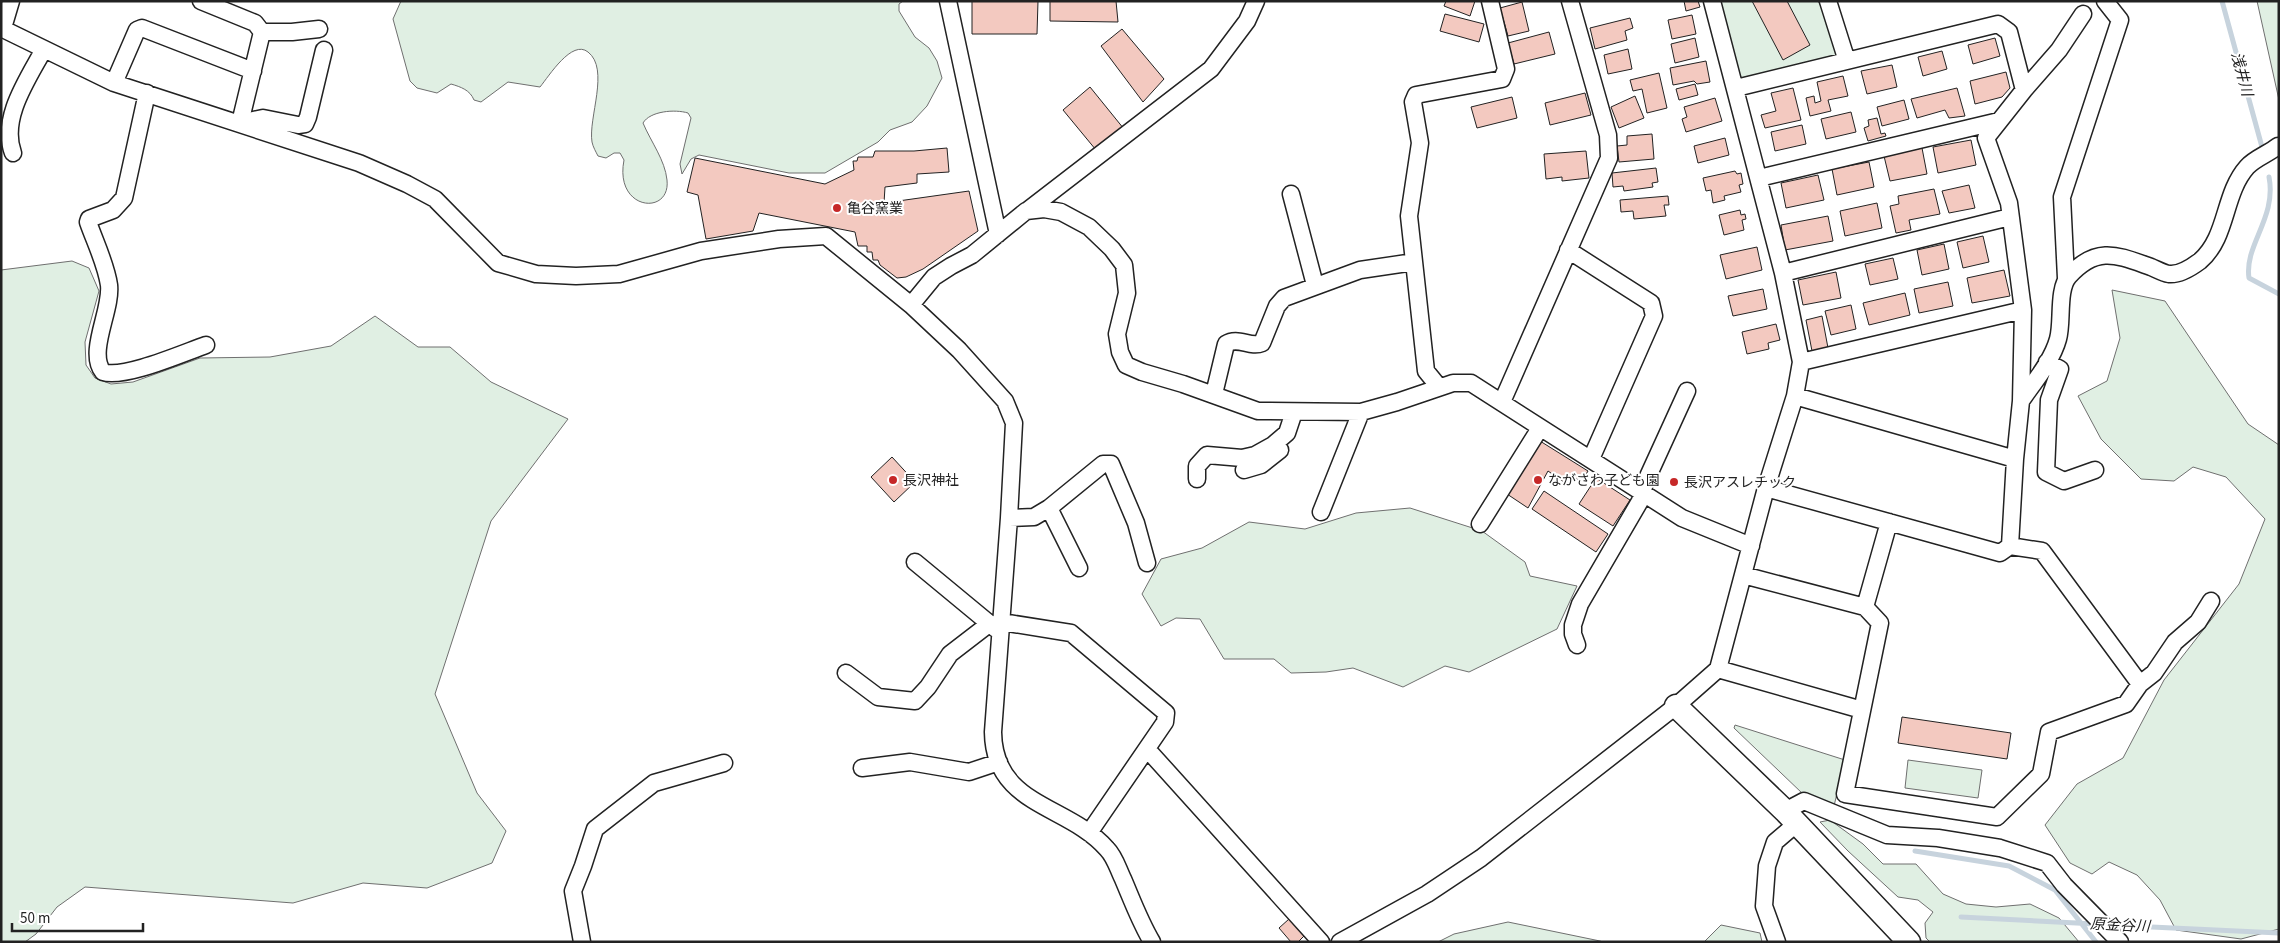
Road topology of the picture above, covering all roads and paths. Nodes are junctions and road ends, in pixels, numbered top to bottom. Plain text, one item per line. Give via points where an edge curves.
1 (11, 1) edge
2 (200, 1) edge
3 (948, 1) edge
4 (1256, 1) edge
5 (1490, 1) edge
6 (1570, 1) edge
7 (1712, 1) edge
8 (1828, 1) edge
9 (2106, 1) edge
10 (2083, 14) dead end
11 (2, 28) edge
12 (319, 29) dead end
13 (262, 32) junction
14 (44, 49) junction
15 (324, 50) dead end
16 (1844, 62) junction
17 (253, 72) junction
18 (114, 83) junction
19 (1736, 88) junction
20 (2024, 90) junction
21 (147, 93) junction
22 (1999, 121) junction
23 (240, 123) junction
24 (5, 127) edge
25 (2278, 146) edge
26 (9, 154) edge
27 (1759, 178) junction
28 (1291, 194) dead end
29 (1026, 212) junction
30 (2010, 218) junction
31 (998, 234) junction
32 (1568, 250) junction
33 (1414, 262) junction
34 (1783, 273) junction
35 (2066, 278) junction
36 (1315, 286) junction
37 (911, 305) junction
38 (2023, 310) junction
39 (206, 345) dead end
40 (1801, 362) junction
41 (2047, 362) junction
42 (1439, 388) junction
43 (1687, 391) dead end
44 (1214, 394) junction
45 (1795, 396) junction
46 (2021, 401) junction
47 (1502, 402) junction
48 (1294, 412) junction
49 (1361, 412) junction
50 (1540, 428) junction
51 (1287, 434) junction
52 (1591, 459) junction
53 (2014, 459) junction
54 (1244, 470) dead end
55 (2095, 470) dead end
56 (1197, 479) dead end
57 (1766, 488) junction
58 (1642, 492) junction
59 (1049, 508) junction
60 (1320, 512) dead end
61 (1009, 518) junction
62 (1889, 522) junction
63 (1480, 524) dead end
64 (1751, 546) junction
65 (2010, 546) junction
66 (915, 562) dead end
67 (1147, 563) dead end
68 (1079, 568) dead end
69 (1743, 575) junction
70 (2211, 602) dead end
71 (1865, 607) junction
72 (997, 626) junction
73 (1576, 645) dead end
74 (1718, 669) junction
75 (846, 673) dead end
76 (2140, 684) junction
77 (1676, 706) junction
78 (1862, 710) junction
79 (1147, 749) junction
80 (999, 762) junction
81 (724, 763) dead end
82 (862, 768) dead end
83 (1791, 817) junction
84 (1089, 833) junction
85 (582, 942) edge
86 (1152, 942) edge
87 (1321, 942) edge
88 (1340, 942) edge
89 (1776, 942) edge
90 (1909, 942) edge
91 (2120, 942) edge

1 - 11 street
2 - 13 street via 255,23
3 - 31 street
4 - 29 street via 1247,21 1211,69
5 - 33 street via 1506,69 1502,79 1416,95 1413,102 1420,144 1409,216
6 - 32 street via 1608,134 1609,158
7 - 19 street
8 - 16 street via 1846,58
9 - 35 street via 2120,20 2062,197
10 - 20 street
11 - 14 street
12 - 13 street
13 - 17 street
14 - 18 street
14 - 24 street
15 - 23 street via 305,124 263,118
16 - 19 street
16 - 20 street via 1998,24 2009,32
17 - 18 street via 142,28 136,32
17 - 23 street
18 - 21 street
19 - 27 street
20 - 22 street
21 - 23 street
21 - 39 street via 124,198 113,210 88,222 109,285 97,356 99,367 103,372 115,374 132,371
22 - 27 street
22 - 30 street via 1986,138 2009,203
23 - 37 street via 359,163 436,199 498,263 536,274 619,274 701,251 779,239 826,236
24 - 26 street
25 - 35 street via 2246,167 2236,183 2213,247 2183,271 2170,274 2114,254 2093,258
27 - 34 street
28 - 36 street
29 - 31 street
29 - 44 street via 1044,209 1061,212 1088,228 1112,249 1124,265 1127,293 1117,334 1126,365
30 - 34 street
30 - 38 street
31 - 37 street via 972,255 934,277
32 - 47 street
32 - 52 street via 1651,303 1654,316
33 - 36 street via 1360,270
33 - 42 street via 1426,371
34 - 40 street
35 - 41 street via 2058,340
36 - 44 street via 1280,301 1262,343 1257,345 1236,340 1226,344
37 - 61 street via 1005,401 1014,424
38 - 40 street
38 - 46 street
40 - 45 street
41 - 46 street
41 - 55 street via 2060,369 2049,400 2046,472 2064,481
42 - 47 street via 1471,382
42 - 49 street
43 - 58 street
44 - 48 street via 1258,410
45 - 53 street
45 - 57 street
46 - 53 street
47 - 50 street
48 - 49 street
48 - 51 street
49 - 60 street
50 - 52 street
50 - 63 street
51 - 54 street via 1275,456
51 - 56 street via 1248,457 1207,455 1196,466
52 - 58 street
53 - 65 street
57 - 62 street
57 - 64 street
58 - 64 street via 1682,518
58 - 73 street via 1640,501 1580,604 1573,625
59 - 61 street via 1034,517
59 - 67 street via 1103,464 1111,464 1136,523
59 - 68 street
61 - 72 street
62 - 65 street via 2000,553
62 - 71 street
64 - 69 street
65 - 76 street via 2042,551
66 - 72 street
69 - 71 street
69 - 74 street
70 - 76 street via 2198,622 2175,642 2154,672
71 - 78 street via 1880,623
72 - 75 street via 950,654 915,701 878,697
72 - 79 street via 1072,633 1164,710 1165,722
72 - 80 street via 994,747
74 - 77 street
74 - 78 street
76 - 78 street via 2126,704 2049,732 2041,774 1997,817 1845,794
77 - 83 street
77 - 88 street via 1481,858 1427,894
79 - 84 street
79 - 87 street
80 - 82 street via 969,772 910,762
80 - 84 street via 1021,793
81 - 85 street via 654,783 595,829 572,891
83 - 89 street via 1775,842 1767,866 1764,906
83 - 90 street
83 - 91 street via 1804,801 1887,835 1938,838 2000,848 2047,863
84 - 86 street via 1112,855

